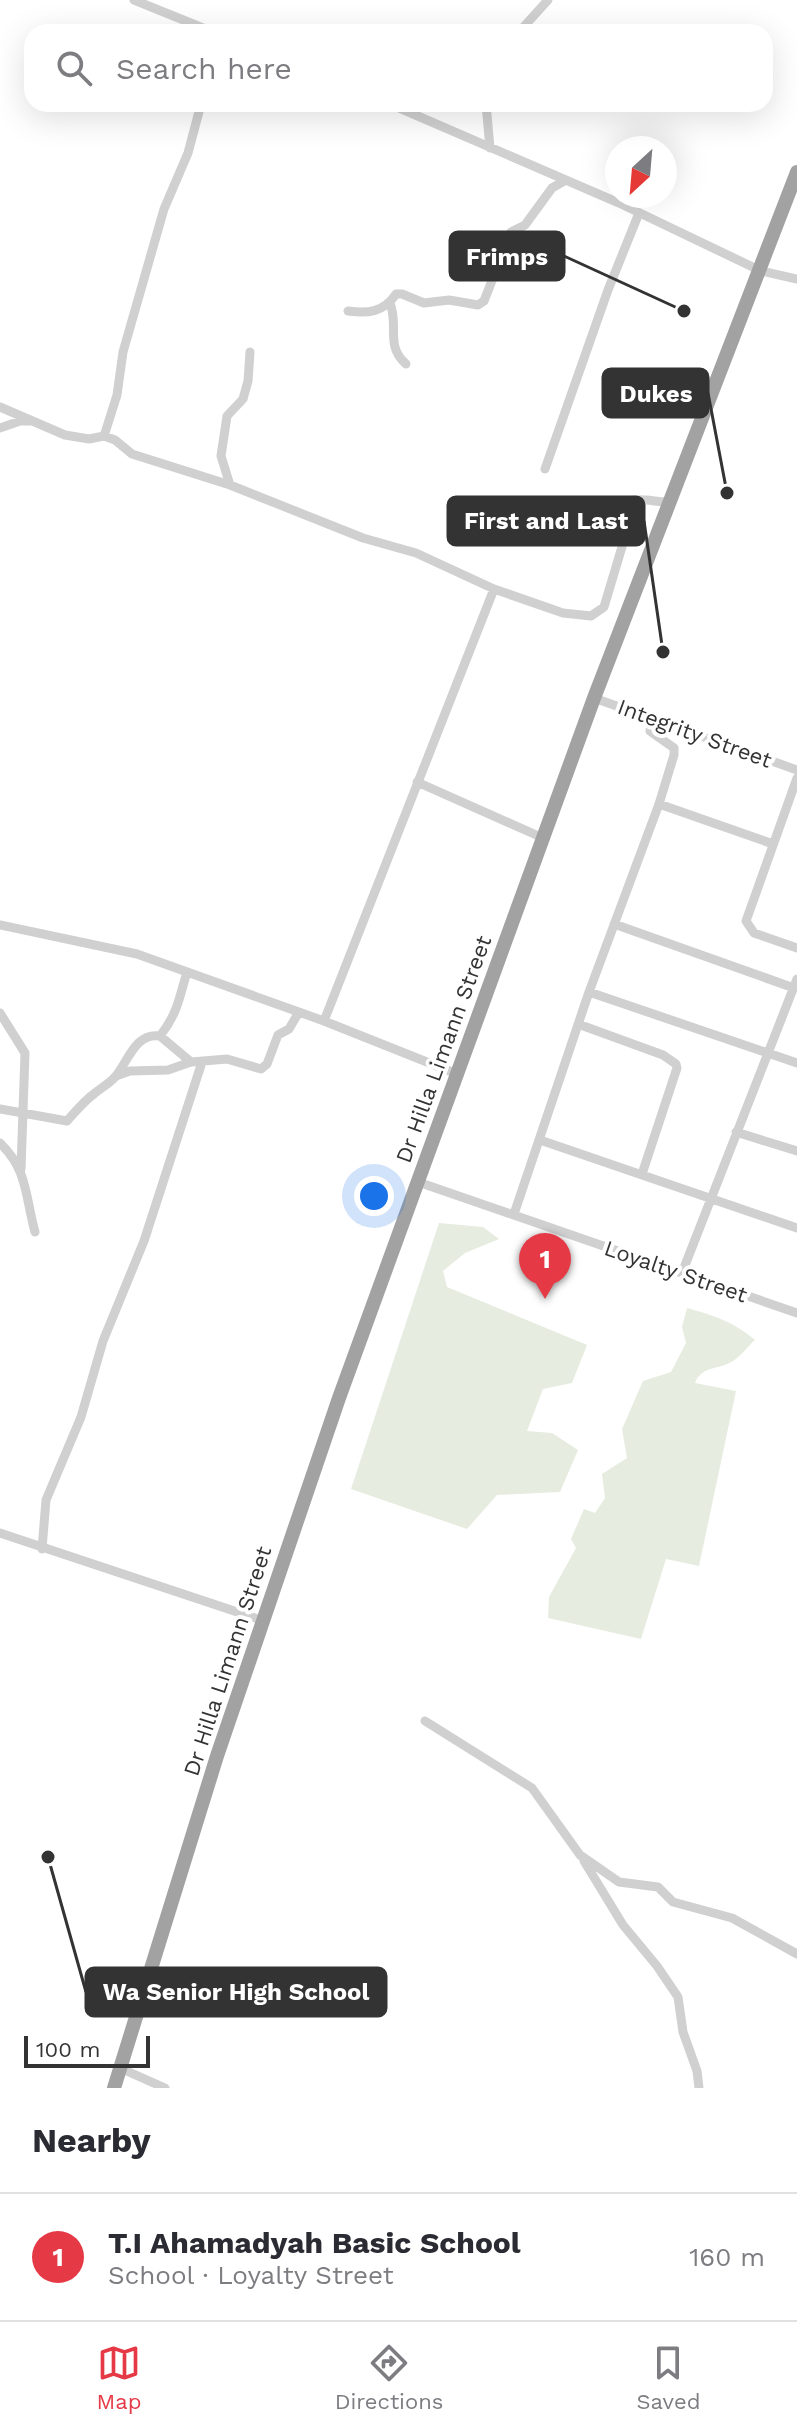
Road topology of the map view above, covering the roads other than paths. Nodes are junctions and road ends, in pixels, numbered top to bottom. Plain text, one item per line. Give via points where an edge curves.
1 (134, 0) edge
2 (548, 0) edge
3 (189, 24) edge
4 (526, 24) edge
5 (199, 112) edge
6 (408, 112) edge
7 (487, 112) edge
8 (490, 148) junction
9 (797, 172) edge
10 (564, 181) junction
11 (639, 213) junction
12 (761, 271) junction
13 (797, 279) edge
14 (390, 303) junction
15 (348, 311) dead end
16 (250, 352) dead end
17 (406, 364) dead end
18 (0, 407) edge
19 (38, 422) junction
20 (0, 428) edge
21 (104, 436) junction
22 (545, 469) dead end
23 (230, 485) junction
24 (636, 500) junction
25 (669, 502) junction
26 (576, 541) dead end
27 (494, 589) junction
28 (594, 698) junction
29 (652, 717) junction
30 (797, 770) edge
31 (797, 778) edge
32 (417, 782) junction
33 (659, 804) junction
34 (543, 838) junction
35 (773, 844) junction
36 (614, 924) junction
37 (0, 926) edge
38 (797, 948) edge
39 (187, 972) junction
40 (795, 983) edge
41 (589, 992) junction
42 (299, 1012) junction
43 (0, 1013) edge
44 (324, 1021) junction
45 (578, 1024) junction
46 (160, 1036) junction
47 (767, 1053) junction
48 (197, 1062) junction
49 (797, 1063) edge
50 (457, 1074) junction
51 (116, 1076) junction
52 (0, 1109) edge
53 (23, 1113) junction
54 (736, 1132) junction
55 (540, 1140) junction
56 (0, 1143) edge
57 (797, 1151) edge
58 (21, 1169) junction
59 (642, 1174) junction
60 (418, 1182) junction
61 (710, 1198) junction
62 (514, 1214) junction
63 (797, 1228) edge
64 (35, 1232) dead end
65 (682, 1273) junction
66 (797, 1313) edge
67 (0, 1533) edge
68 (42, 1549) junction
69 (264, 1621) junction
70 (425, 1721) dead end
71 (580, 1855) junction
72 (797, 1954) edge
73 (120, 2068) junction
74 (114, 2088) edge
75 (165, 2088) edge
76 (699, 2088) edge

1 - 3 street
2 - 4 street
5 - 21 street via 164,209
6 - 8 street
7 - 8 street
8 - 10 street
9 - 12 highway, Dr Hilla Limann Street
10 - 11 street
10 - 14 street via 552,188 525,225 511,232 484,301 424,303 396,294
11 - 12 street
11 - 22 street
12 - 13 street
12 - 25 highway, Dr Hilla Limann Street
14 - 15 street via 373,312
14 - 17 street via 396,316 395,346
16 - 23 street via 243,399 227,416 221,456
18 - 19 street
19 - 20 street
19 - 21 street via 65,435
21 - 23 street via 132,454
23 - 27 street via 416,553
24 - 25 street
24 - 26 street via 608,512
24 - 27 street via 598,613 563,613
25 - 28 highway, Dr Hilla Limann Street
27 - 32 street
28 - 29 street, Integrity Street
28 - 34 highway, Dr Hilla Limann Street
29 - 30 street, Integrity Street
29 - 33 street via 650,731 674,748
31 - 35 street
32 - 34 street
32 - 44 street
33 - 35 street
33 - 36 street
34 - 50 highway, Dr Hilla Limann Street
35 - 38 street via 746,921 754,933
36 - 40 street
36 - 41 street
37 - 39 street via 137,954
39 - 42 street
39 - 46 street via 180,1004
40 - 47 street
41 - 45 street
41 - 47 street
42 - 44 street
42 - 48 street via 289,1029 278,1035 261,1069 227,1059
43 - 53 street via 25,1053
44 - 50 street
45 - 55 street
45 - 59 street via 676,1064
46 - 48 street
46 - 51 street via 146,1036
47 - 49 street
47 - 54 street
48 - 51 street
48 - 68 street via 144,1241 46,1500
50 - 60 highway, Dr Hilla Limann Street
51 - 53 street via 67,1121
52 - 53 street
53 - 58 street
54 - 57 street
54 - 61 street
55 - 59 street
55 - 62 street
56 - 58 street
58 - 64 street
59 - 61 street
60 - 62 street, Loyalty Street
60 - 69 highway, Dr Hilla Limann Street
61 - 63 street
61 - 65 street
62 - 65 street, Loyalty Street
65 - 66 street, Loyalty Street
67 - 68 street
68 - 69 street
69 - 73 highway, Dr Hilla Limann Street
70 - 71 street via 532,1788
71 - 72 street via 619,1882 658,1887 673,1902 732,1918
71 - 76 street via 623,1925 678,1997
73 - 74 highway, Dr Hilla Limann Street
73 - 75 street

